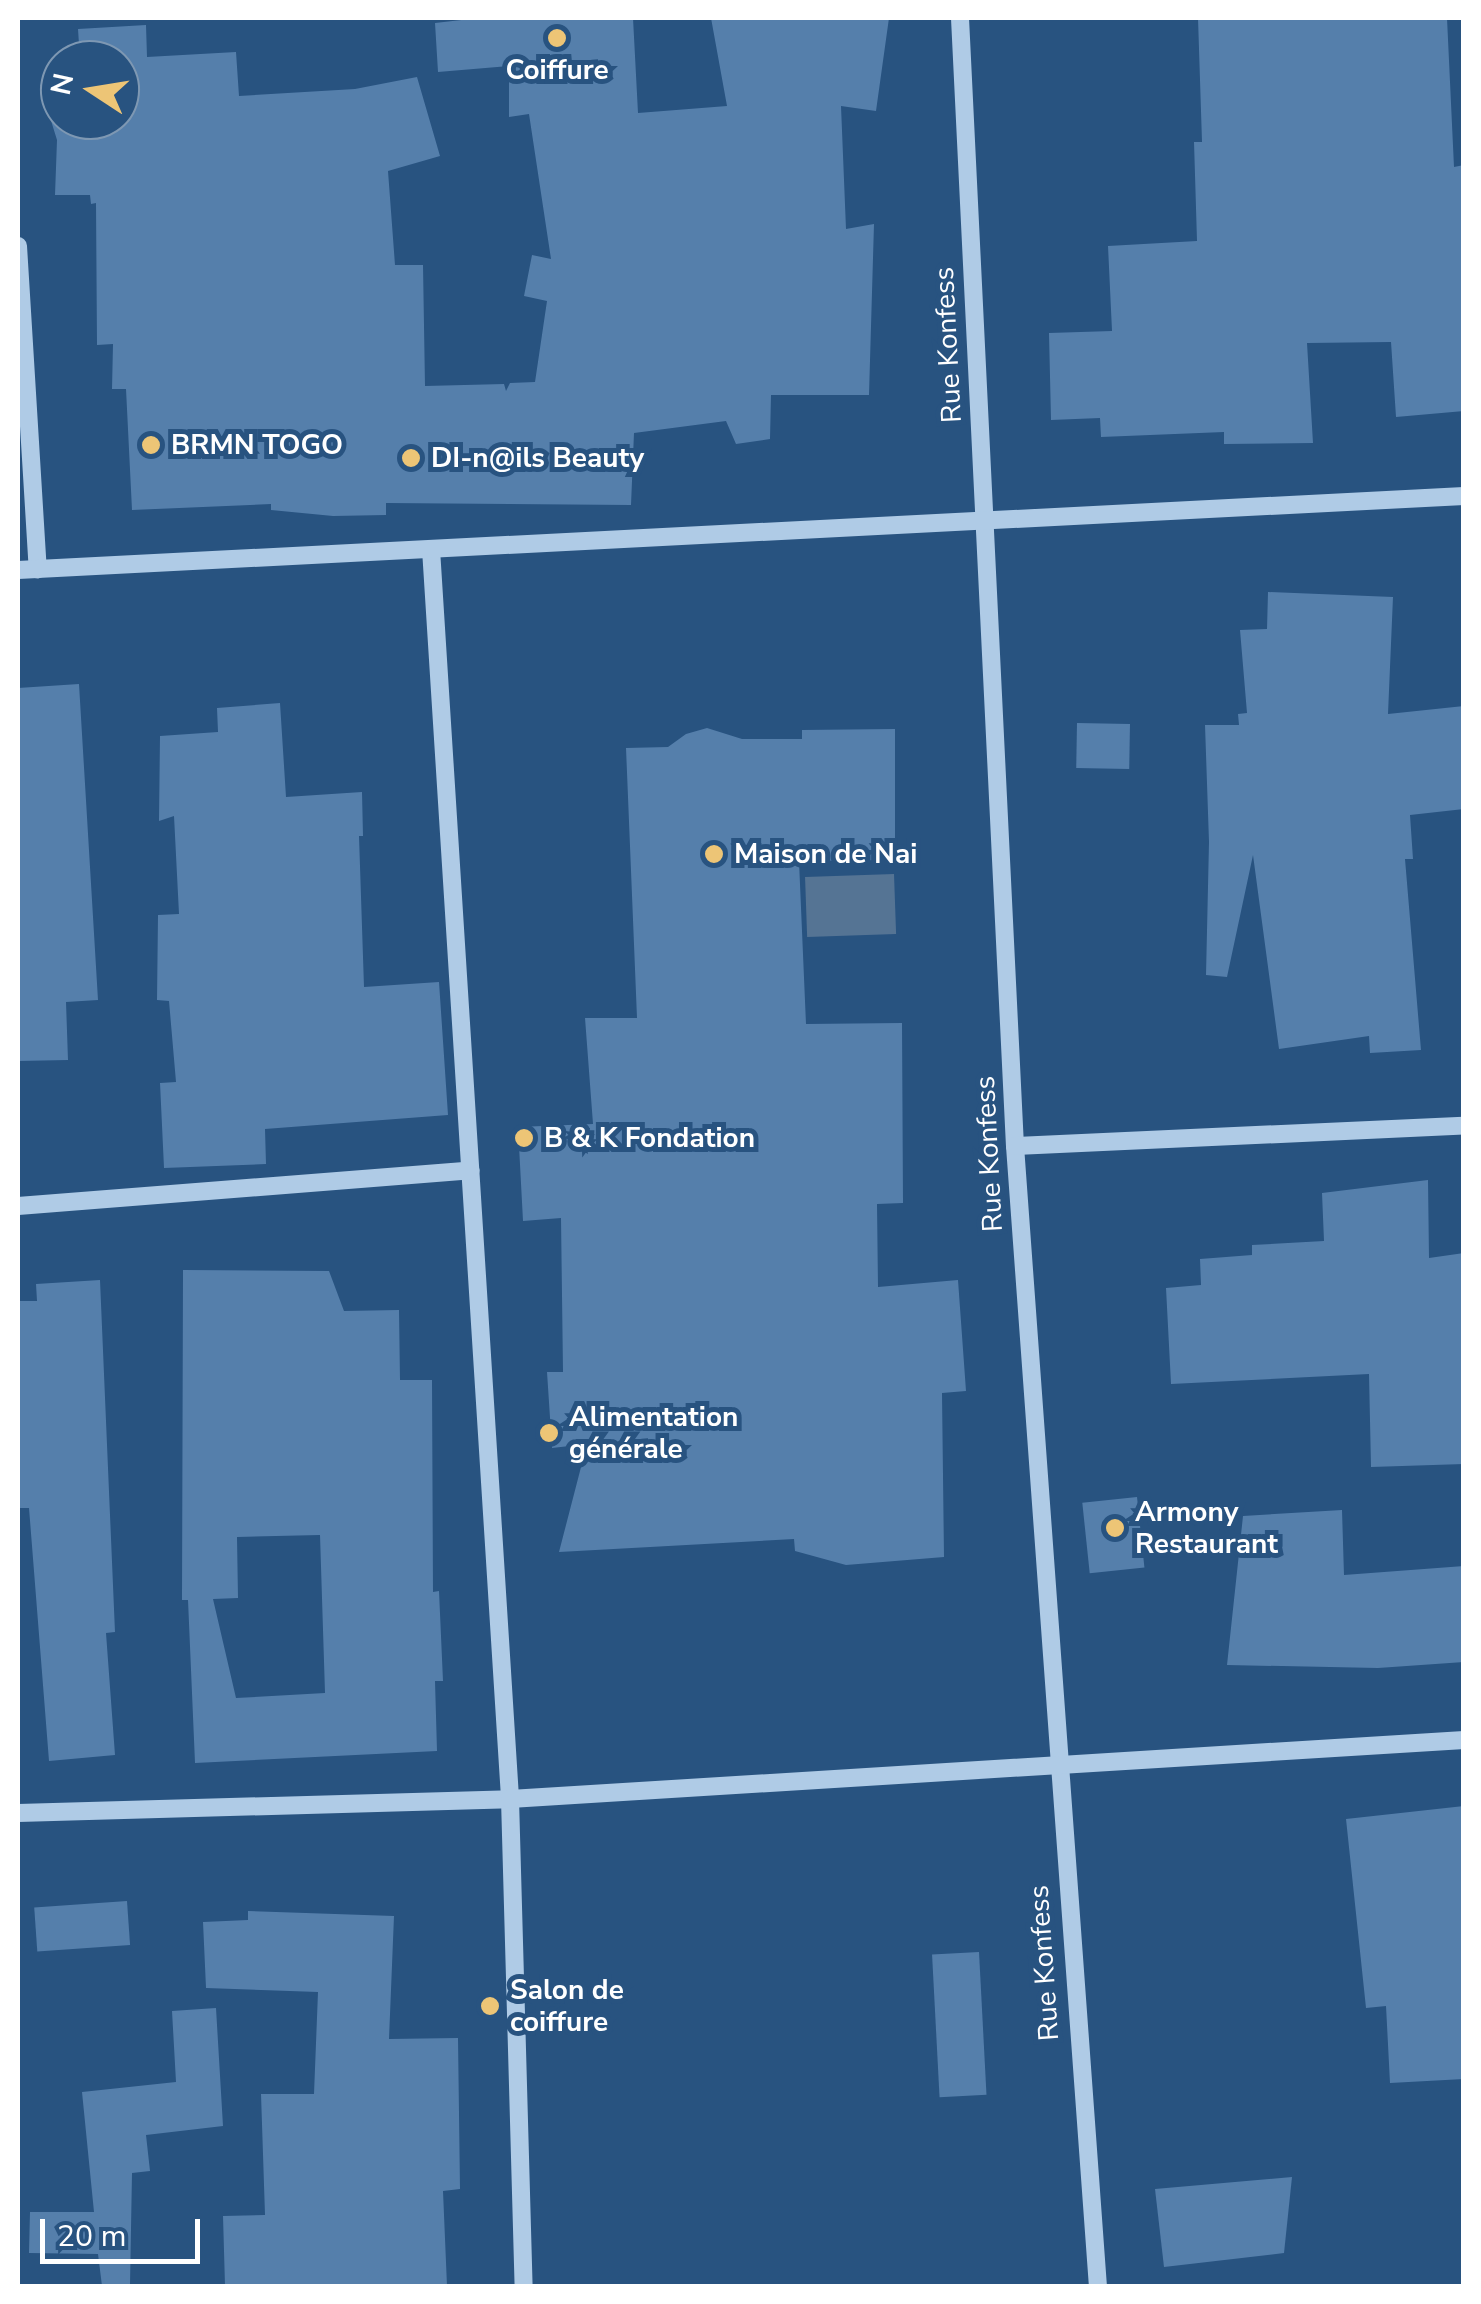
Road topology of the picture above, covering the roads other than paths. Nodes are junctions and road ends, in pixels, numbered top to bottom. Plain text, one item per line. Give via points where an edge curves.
1 (960, 18) edge
2 (18, 246) edge
3 (1464, 496) edge
4 (984, 520) junction
5 (431, 549) junction
6 (38, 569) junction
7 (18, 570) edge
8 (1464, 1126) edge
9 (1015, 1146) junction
10 (470, 1170) junction
11 (18, 1206) edge
12 (1464, 1740) edge
13 (1057, 1763) junction
14 (510, 1799) junction
15 (18, 1813) edge
16 (524, 2286) edge
17 (1098, 2286) edge

1 - 4 street, Rue Konfess
2 - 6 street
3 - 4 street
4 - 5 street
4 - 9 street, Rue Konfess
5 - 6 street
5 - 10 street
6 - 7 street
8 - 9 street
9 - 13 street, Rue Konfess
10 - 11 street
10 - 14 street
12 - 13 street
13 - 14 street
13 - 17 street, Rue Konfess
14 - 15 street
14 - 16 street

